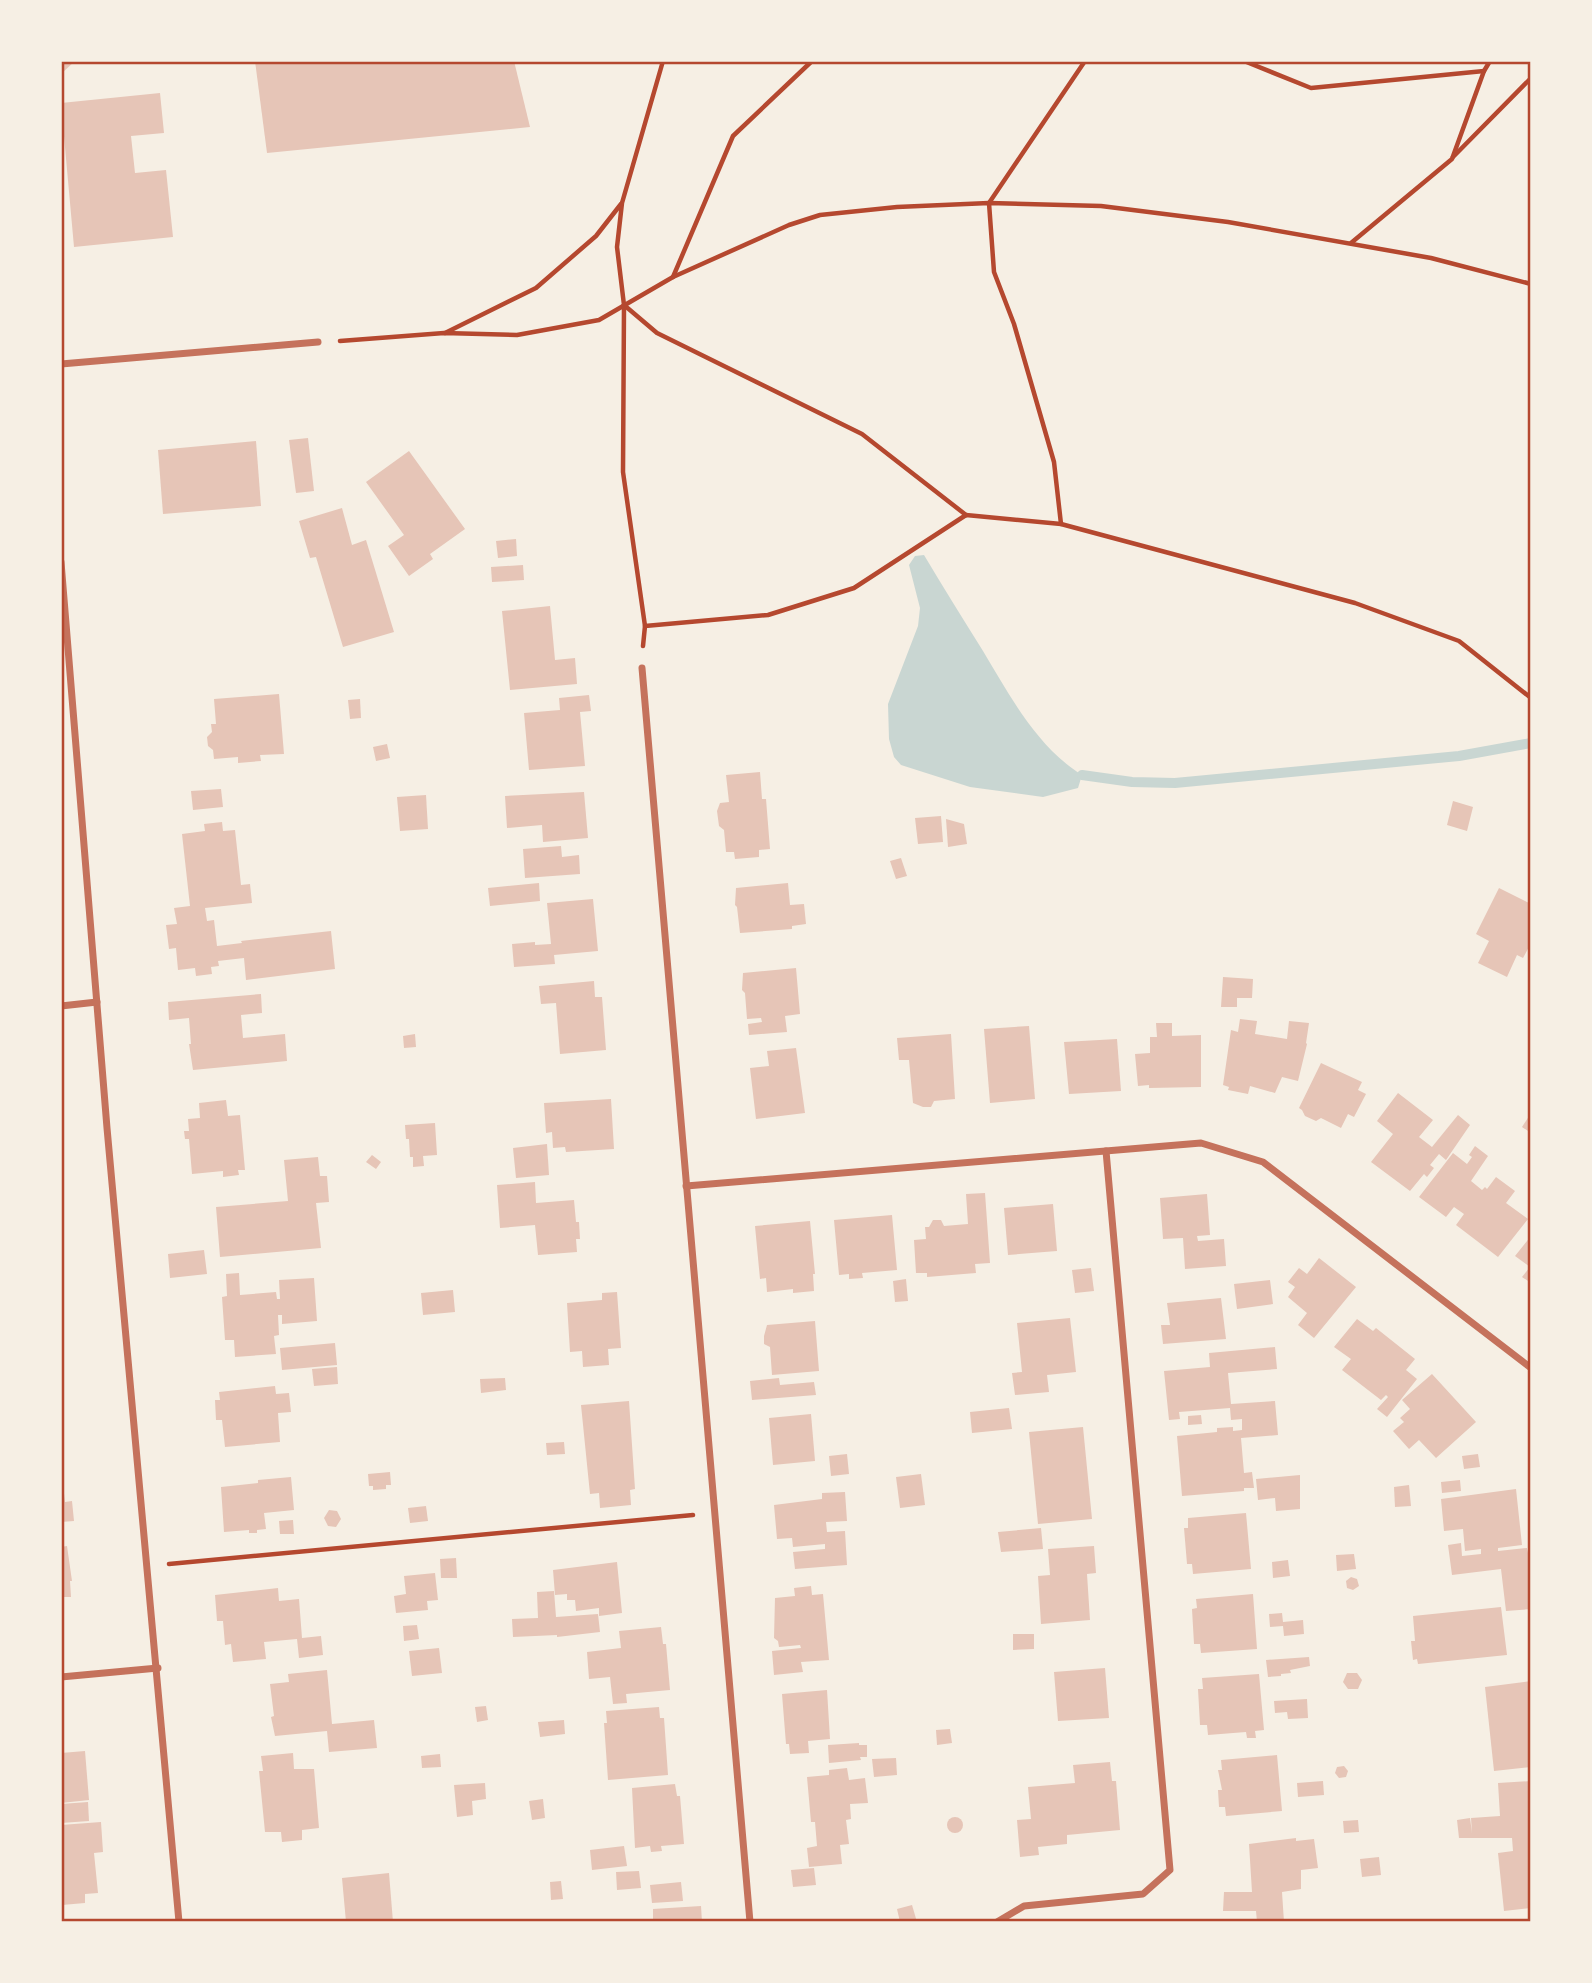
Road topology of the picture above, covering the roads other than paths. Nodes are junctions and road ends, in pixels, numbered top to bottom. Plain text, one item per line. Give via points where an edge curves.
1 (318, 342) road end
2 (61, 364) edge
3 (61, 562) edge
4 (642, 668) road end
5 (97, 1002) junction
6 (61, 1006) edge
7 (1106, 1150) junction
8 (686, 1186) junction
9 (1531, 1367) edge
10 (158, 1668) junction
11 (61, 1677) edge
12 (179, 1922) edge
13 (750, 1922) edge
14 (997, 1922) edge

1 - 2 street
3 - 5 street
4 - 8 street
5 - 6 street
5 - 10 street
7 - 8 street
7 - 9 street via 1201,1143 1263,1162
7 - 14 street via 1170,1870 1143,1894 1024,1906
8 - 13 street
10 - 11 street
10 - 12 street

